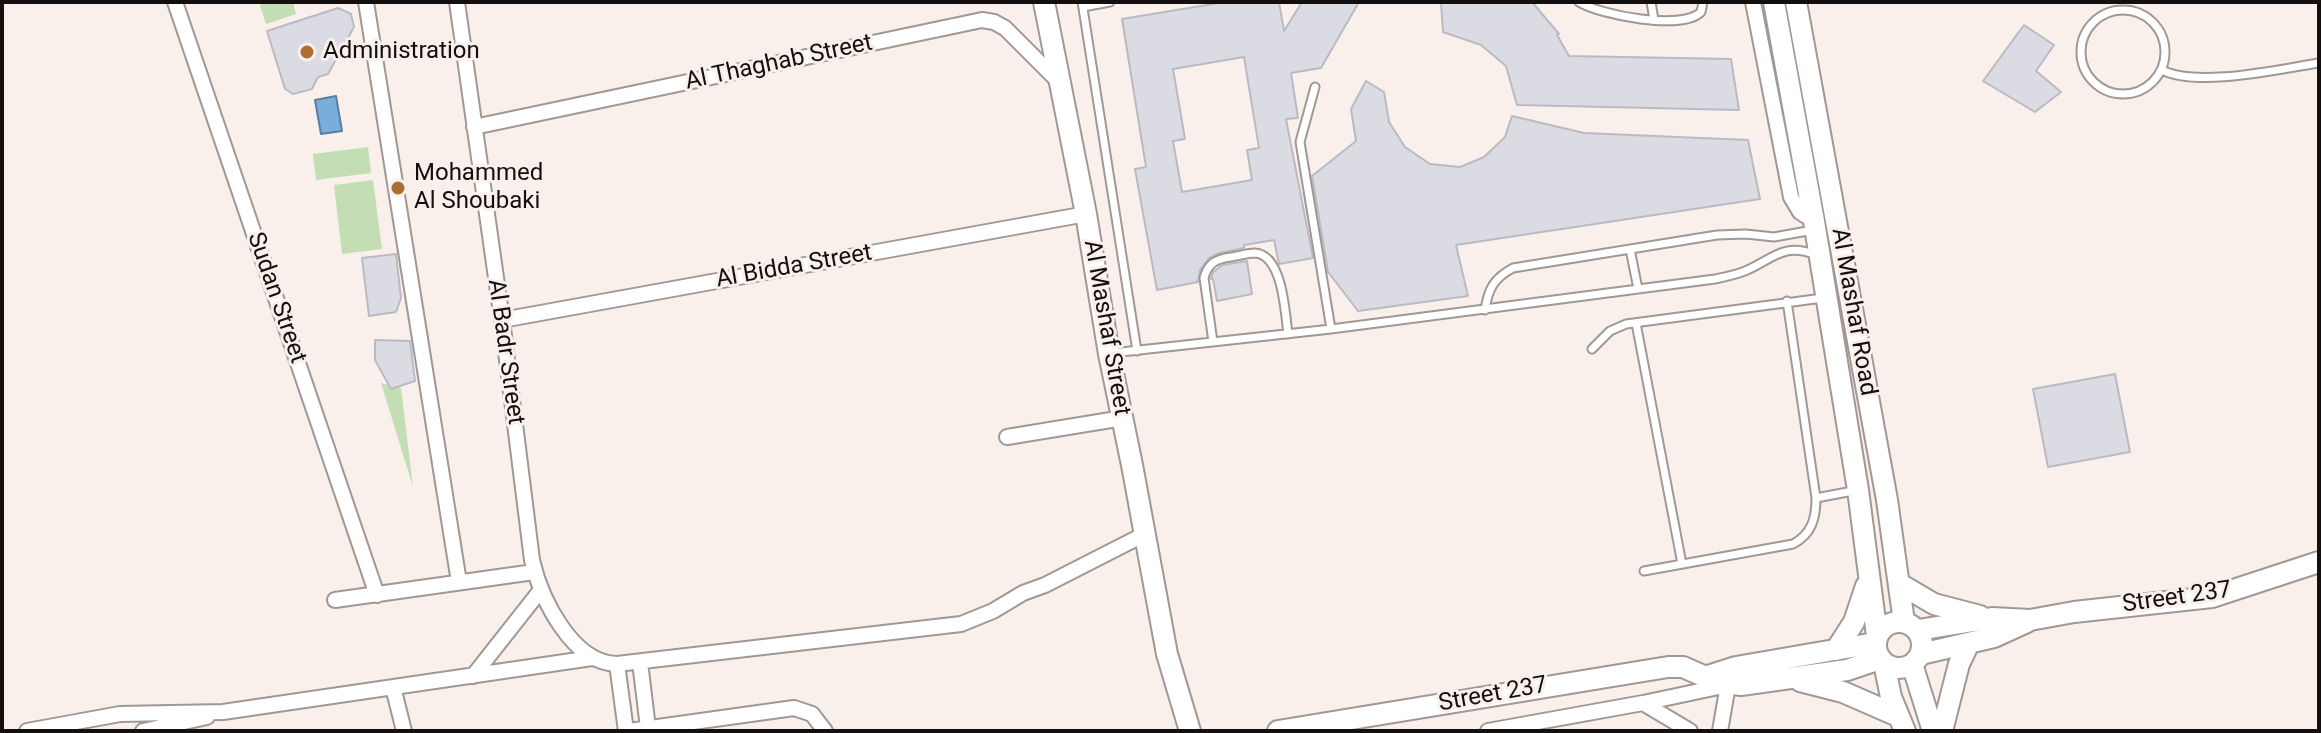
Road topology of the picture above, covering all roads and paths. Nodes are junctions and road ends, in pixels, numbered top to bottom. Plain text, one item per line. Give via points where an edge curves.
1 (175, 2) edge
2 (366, 2) edge
3 (457, 2) edge
4 (1044, 2) edge
5 (1110, 2) edge
6 (1579, 2) edge
7 (1600, 2) edge
8 (1651, 2) edge
9 (1703, 2) edge
10 (1753, 2) edge
11 (1774, 2) edge
12 (1796, 2) edge
13 (1082, 4) edge
14 (1602, 12) junction
15 (1654, 20) junction
16 (2319, 63) edge
17 (2162, 70) junction
18 (1061, 85) junction
19 (1315, 87) dead end
20 (474, 127) junction
21 (1086, 214) junction
22 (1814, 225) junction
23 (1630, 249) junction
24 (1818, 255) junction
25 (1638, 289) junction
26 (1825, 298) junction
27 (1787, 301) junction
28 (1485, 310) junction
29 (502, 320) junction
30 (1636, 323) junction
31 (1331, 329) junction
32 (1288, 334) junction
33 (1213, 342) junction
34 (1592, 349) dead end
35 (1137, 351) junction
36 (1109, 354) junction
37 (1123, 418) junction
38 (1007, 437) dead end
39 (1858, 490) junction
40 (1816, 498) junction
41 (1145, 534) junction
42 (2319, 562) edge
43 (1682, 564) junction
44 (1644, 571) dead end
45 (534, 572) junction
46 (1868, 574) junction
47 (459, 582) junction
48 (1900, 584) junction
49 (540, 591) junction
50 (377, 595) junction
51 (335, 600) dead end
52 (1992, 618) junction
53 (2030, 620) junction
54 (1911, 626) junction
55 (1969, 643) junction
56 (1836, 650) junction
57 (1879, 650) junction
58 (592, 658) junction
59 (1916, 659) junction
60 (640, 662) junction
61 (617, 664) junction
62 (473, 676) junction
63 (1708, 676) junction
64 (1784, 679) junction
65 (1728, 685) junction
66 (393, 687) junction
67 (1643, 703) junction
68 (223, 712) junction
69 (1901, 723) edge
70 (1553, 725) edge
71 (1535, 727) edge
72 (640, 730) edge
73 (27, 731) edge
74 (143, 731) edge
75 (404, 731) edge
76 (627, 731) edge
77 (825, 731) edge
78 (1190, 731) edge
79 (1278, 731) edge
80 (1488, 731) edge
81 (1690, 731) edge
82 (1720, 731) edge
83 (1933, 731) edge
84 (1942, 731) edge

1 - 50 street, Sudan Street
2 - 47 street
3 - 20 street, Al Badr Street
4 - 18 street, Al Mashaf Street
5 - 13 lane
6 - 14 lane
7 - 14 lane
8 - 15 lane
9 - 15 lane via 1692,19
10 - 22 street, Al Mashaf Road via 1791,197
11 - 22 street, Al Mashaf Road
12 - 48 street, Al Mashaf Road
13 - 35 lane
14 - 15 lane
16 - 17 lane via 2203,78
17 - 17 lane via 2166,57 2160,29 2138,12 2111,11 2098,18 2082,40 2080,54 2091,80 2115,94 2143,90
18 - 20 street, Al Thaghab Street via 1005,28 982,20
18 - 21 street, Al Mashaf Street
19 - 31 lane via 1300,142
20 - 29 street, Al Badr Street
21 - 29 street, Al Bidda Street
21 - 36 street, Al Mashaf Street
22 - 23 lane via 1774,237 1717,235
22 - 24 street, Al Mashaf Road
23 - 25 lane
23 - 28 lane via 1513,268 1493,282
24 - 25 lane via 1785,250 1732,276
24 - 26 street, Al Mashaf Road
25 - 28 lane
26 - 27 lane
26 - 39 street, Al Mashaf Road
27 - 30 lane
27 - 40 lane
28 - 31 lane
29 - 45 street, Al Badr Street
30 - 34 lane via 1610,331
30 - 43 lane
31 - 32 lane
32 - 33 lane
32 - 33 lane via 1276,268 1264,256 1247,254 1217,259 1206,270
33 - 35 lane
35 - 36 lane
36 - 37 street, Al Mashaf Street
37 - 38 street
37 - 41 street, Al Mashaf Street
39 - 40 lane
39 - 46 street, Al Mashaf Road
40 - 43 lane via 1813,526 1801,540
41 - 60 street via 961,624
41 - 78 street, Al Mashaf Street via 1167,654
42 - 53 street, Street 237 via 2212,597
43 - 44 lane
45 - 47 street
45 - 49 street, Al Badr Street
46 - 56 street via 1861,606
46 - 57 street, Al Mashaf Road
47 - 50 street
48 - 52 street via 1934,604
48 - 54 street, Al Mashaf Road
49 - 58 street, Al Badr Street via 561,625
49 - 62 street
50 - 51 street
52 - 53 street, Street 237
52 - 54 street, Street 237
53 - 55 street, Street 237
54 - 57 street via 1888,624
54 - 59 street via 1922,642
55 - 59 street, Street 237
55 - 84 street
56 - 57 street, Street 237
56 - 63 street, Street 237
57 - 59 street via 1901,668
57 - 64 street via 1847,670
57 - 69 street, Al Mashaf Road
58 - 61 street
58 - 62 street
59 - 83 street
60 - 61 street
60 - 72 street
61 - 76 street
62 - 66 street
63 - 65 street, Street 237
63 - 79 street, Street 237 via 1668,667
64 - 65 street
64 - 69 street via 1843,692
65 - 67 street
65 - 82 street
66 - 68 street
66 - 75 street
67 - 70 street
67 - 81 street
68 - 73 street via 120,714
68 - 74 street
70 - 71 street
71 - 80 street
72 - 76 street
72 - 77 street via 794,708 812,714

